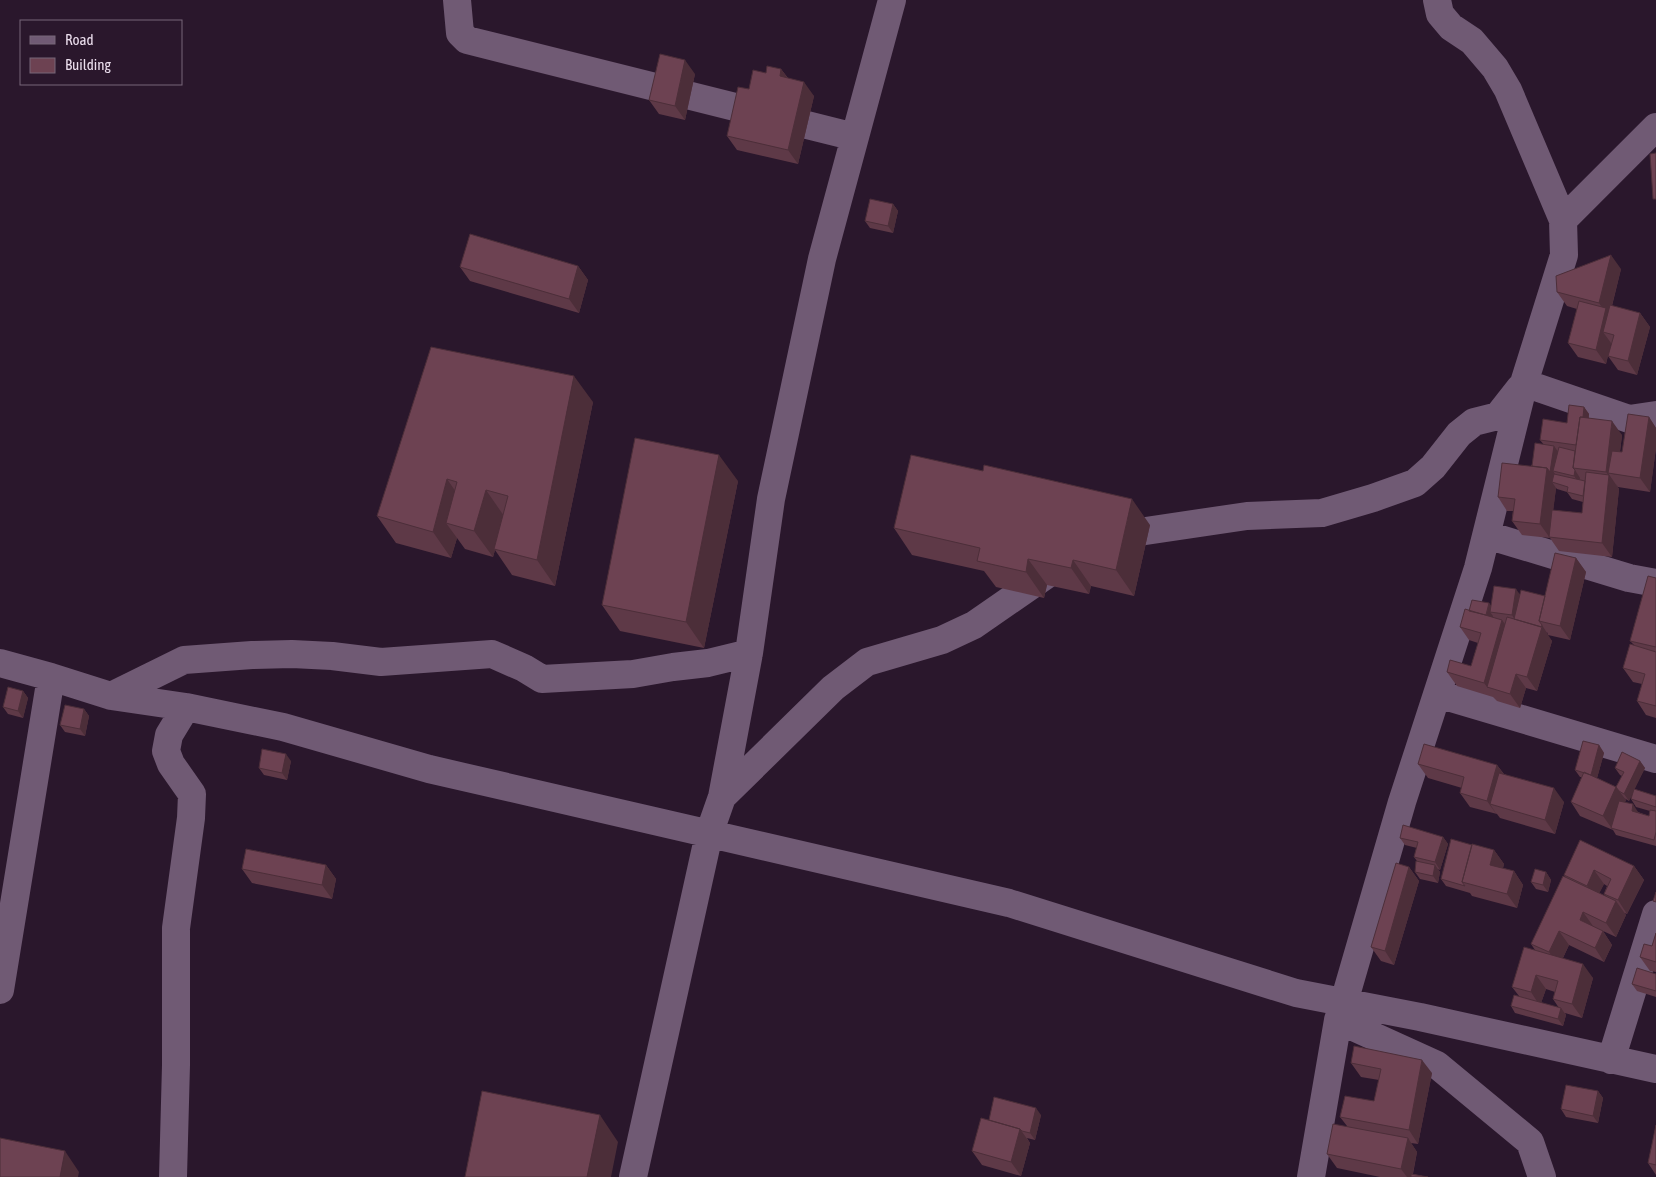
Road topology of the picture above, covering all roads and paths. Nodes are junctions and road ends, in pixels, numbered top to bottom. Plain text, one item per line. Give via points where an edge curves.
1 (457, 0) edge
2 (892, 0) edge
3 (1437, 0) edge
4 (1654, 126) edge
5 (855, 137) junction
6 (1563, 220) junction
7 (1524, 383) junction
8 (1656, 415) edge
9 (1487, 535) junction
10 (1656, 582) edge
11 (749, 653) junction
12 (0, 663) edge
13 (51, 677) junction
14 (1438, 694) junction
15 (112, 696) junction
16 (186, 707) junction
17 (1656, 759) edge
18 (722, 797) junction
19 (709, 834) junction
20 (1656, 914) edge
21 (0, 990) edge
22 (1341, 1011) junction
23 (1611, 1060) junction
24 (1656, 1069) edge
25 (1530, 1142) junction
26 (173, 1177) edge
27 (632, 1177) edge
28 (1311, 1177) edge
29 (1523, 1177) edge
30 (1542, 1177) edge

1 - 5 street via 460,33 466,40
2 - 5 street
3 - 6 street via 1440,14 1451,27 1472,41 1495,68 1508,90
4 - 6 street
5 - 11 street via 822,259 771,499
6 - 7 street via 1564,255
7 - 8 street via 1629,419
7 - 9 street
7 - 18 street via 1498,416 1474,422 1459,434 1433,467 1415,483 1322,512 1247,516 1114,535 1081,551 974,625 942,640 867,662 833,688
9 - 10 street via 1629,578
9 - 14 street
11 - 15 street via 708,663 633,674 542,678 492,654 381,662 332,656 252,655 184,660
11 - 18 street
12 - 13 street
13 - 15 street
13 - 21 street
14 - 17 street
14 - 22 street via 1402,802
15 - 16 street
16 - 19 street via 283,727 429,769
16 - 26 street via 170,735 166,751 192,794 176,928
18 - 19 street
19 - 22 street via 1009,903 1296,993
19 - 27 street
20 - 23 street
22 - 23 street via 1420,1017
22 - 25 street via 1437,1065
22 - 28 street
23 - 24 street
25 - 29 street
25 - 30 street

